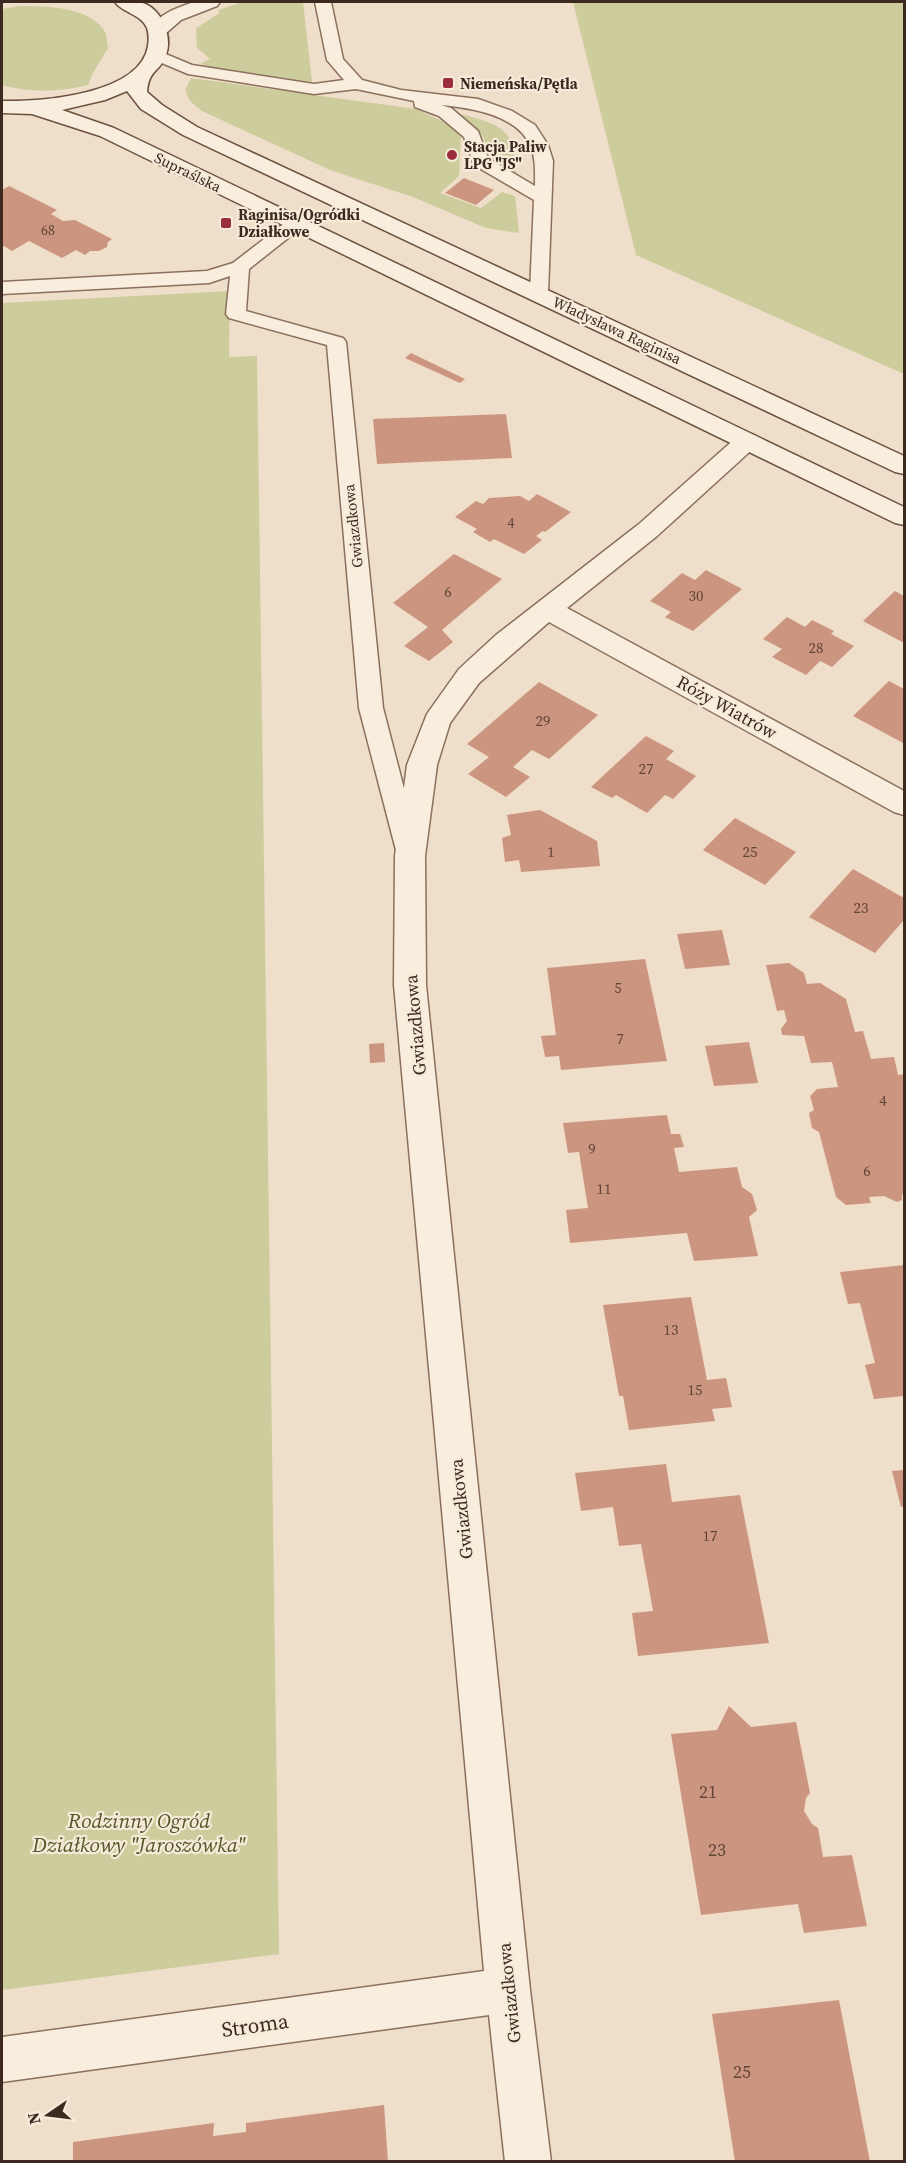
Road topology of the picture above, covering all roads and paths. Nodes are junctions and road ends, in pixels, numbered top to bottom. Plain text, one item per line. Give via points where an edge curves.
1 (125, 2) edge
2 (210, 2) edge
3 (323, 2) edge
4 (158, 30) junction
5 (156, 55) junction
6 (138, 77) junction
7 (356, 84) junction
8 (401, 95) junction
9 (2, 107) edge
10 (36, 108) junction
11 (543, 198) junction
12 (296, 223) junction
13 (240, 267) junction
14 (2, 288) edge
15 (539, 293) junction
16 (747, 441) junction
17 (904, 466) edge
18 (904, 517) edge
19 (549, 610) junction
20 (904, 804) edge
21 (410, 856) junction
22 (508, 1990) junction
23 (2, 2060) edge
24 (528, 2162) edge

1 - 4 main road via 139,8
2 - 4 main road via 174,16
3 - 7 lane via 335,60
4 - 5 main road via 160,43
5 - 6 main road
5 - 7 lane via 188,69 314,89
6 - 10 main road via 97,97
6 - 15 main road, Władysława Raginisa via 137,93 155,111 190,131
7 - 8 lane
8 - 11 lane via 445,112 472,135 480,161
8 - 11 lane via 472,103 506,115 529,129 544,161
9 - 10 main road
10 - 12 main road, Supraślska via 107,132
11 - 15 lane
12 - 13 lane
12 - 16 main road, Supraślska
13 - 14 lane via 209,277
13 - 21 lane, Gwiazdkowa via 236,314 336,342 371,708
15 - 17 main road, Władysława Raginisa
16 - 18 main road
16 - 19 main road, Gwiazdkowa via 648,530
19 - 20 main road, Róży Wiatrów
19 - 21 main road, Gwiazdkowa via 469,676 437,721 422,765
21 - 22 main road, Gwiazdkowa via 410,985
22 - 23 main road, Stroma
22 - 24 main road, Gwiazdkowa

